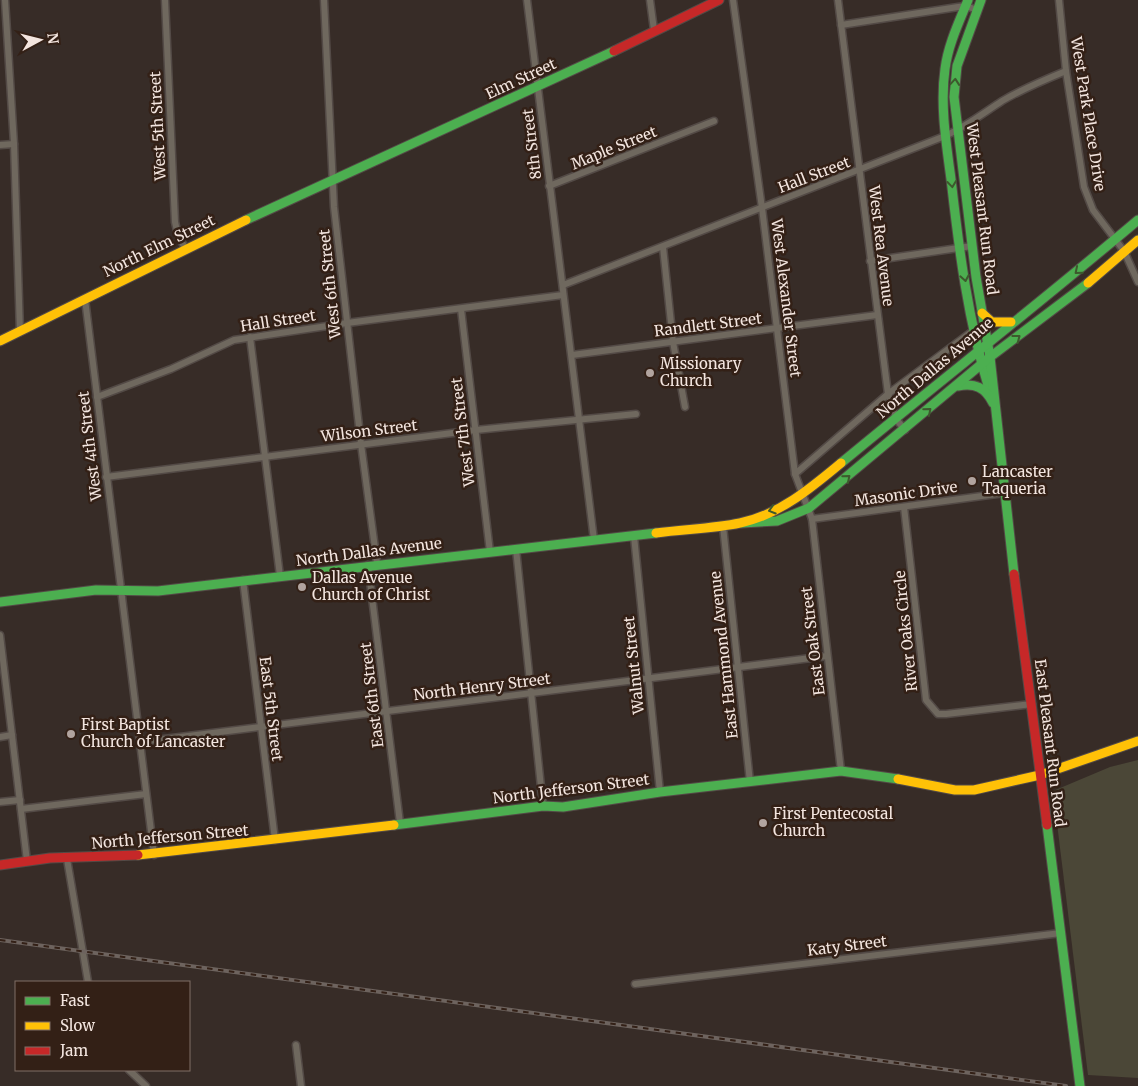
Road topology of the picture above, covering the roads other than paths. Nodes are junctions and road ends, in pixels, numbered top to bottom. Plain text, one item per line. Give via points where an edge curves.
1 (5, 0) edge
2 (164, 0) edge
3 (324, 0) edge
4 (527, 0) edge
5 (650, 0) edge
6 (719, 0) edge
7 (733, 0) edge
8 (838, 0) edge
9 (981, 0) edge
10 (1059, 0) edge
11 (967, 3) edge
12 (977, 10) junction
13 (841, 24) junction
14 (654, 30) junction
15 (1066, 71) junction
16 (538, 88) junction
17 (714, 121) dead end
18 (958, 131) junction
19 (945, 136) junction
20 (14, 144) junction
21 (0, 145) edge
22 (859, 171) junction
23 (332, 179) junction
24 (549, 186) junction
25 (762, 208) junction
26 (1138, 220) edge
27 (1115, 239) junction
28 (1138, 240) edge
29 (972, 246) junction
30 (663, 247) junction
31 (185, 248) junction
32 (960, 248) junction
33 (1124, 251) junction
34 (870, 261) junction
35 (1138, 282) edge
36 (1064, 283) junction
37 (563, 285) junction
38 (1074, 295) junction
39 (563, 296) junction
40 (85, 299) junction
41 (461, 309) junction
42 (982, 313) junction
43 (877, 315) junction
44 (1012, 322) junction
45 (347, 323) junction
46 (778, 329) junction
47 (974, 330) junction
48 (20, 332) junction
49 (250, 337) junction
50 (0, 341) edge
51 (674, 342) junction
52 (987, 342) junction
53 (977, 350) junction
54 (572, 355) junction
55 (990, 357) junction
56 (981, 366) junction
57 (957, 386) junction
58 (888, 394) junction
59 (97, 397) junction
60 (994, 403) junction
61 (685, 407) dead end
62 (636, 414) dead end
63 (580, 419) junction
64 (896, 419) junction
65 (476, 430) junction
66 (905, 430) junction
67 (361, 444) junction
68 (265, 457) junction
69 (795, 474) junction
70 (106, 477) junction
71 (1004, 493) junction
72 (802, 495) junction
73 (904, 507) junction
74 (809, 508) junction
75 (812, 519) junction
76 (741, 523) junction
77 (723, 526) junction
78 (634, 536) junction
79 (594, 540) junction
80 (516, 549) junction
81 (490, 552) junction
82 (373, 564) junction
83 (280, 576) junction
84 (243, 580) junction
85 (120, 590) junction
86 (0, 602) edge
87 (0, 636) edge
88 (828, 656) junction
89 (736, 666) junction
90 (2, 669) edge
91 (648, 677) junction
92 (532, 693) junction
93 (1032, 704) junction
94 (386, 712) junction
95 (261, 725) junction
96 (12, 735) junction
97 (0, 737) edge
98 (1138, 741) edge
99 (140, 742) junction
100 (841, 772) junction
101 (1040, 776) junction
102 (750, 782) junction
103 (660, 792) junction
104 (146, 794) junction
105 (20, 800) junction
106 (0, 802) edge
107 (543, 806) junction
108 (21, 809) junction
109 (400, 823) junction
110 (275, 840) junction
111 (154, 855) junction
112 (67, 859) junction
113 (27, 861) junction
114 (0, 865) edge
115 (1061, 933) junction
116 (88, 981) edge
117 (636, 984) dead end
118 (296, 1046) dead end
119 (130, 1071) edge
120 (146, 1086) edge
121 (301, 1086) edge
122 (1080, 1086) edge

1 - 20 street
2 - 31 street, West 5th Street via 176,222
3 - 23 street, West 6th Street
4 - 16 street, 8th Street
5 - 14 street
6 - 14 main road, Elm Street
7 - 25 street, West Alexander Street
8 - 13 street, West Rea Avenue
9 - 12 main road, West Pleasant Run Road
10 - 15 street, West Park Place Drive
11 - 12 street
11 - 13 street
11 - 19 main road, West Pleasant Run Road via 944,74
18 -> 12 main road, West Pleasant Run Road via 954,97 957,66
13 - 22 street, West Rea Avenue
14 - 16 main road, Elm Street
15 - 18 street, Hall Street via 1028,86
15 - 27 street, West Park Place Drive via 1084,187 1093,210
16 - 23 main road, Elm Street
16 - 24 street, 8th Street
17 - 24 street, Maple Street
18 - 19 street, Hall Street
18 - 29 main road, West Pleasant Run Road
19 - 22 street, Hall Street
19 -> 32 main road, West Pleasant Run Road
20 - 21 street
20 - 48 street
22 - 25 street, Hall Street
22 - 34 street, West Rea Avenue
23 - 31 main road, North Elm Street
23 - 45 street, West 6th Street
24 - 37 street, 8th Street
25 - 30 street, Hall Street
25 - 46 street, West Alexander Street
26 - 27 main road, North Dallas Avenue
27 - 33 street, West Park Place Drive
27 -> 36 main road, North Dallas Avenue
28 - 33 main road, North Dallas Avenue
29 - 32 street
29 - 42 main road, West Pleasant Run Road
30 - 37 street, Hall Street
30 - 51 street
31 - 40 main road, North Elm Street
32 - 34 street
32 -> 47 main road, West Pleasant Run Road
33 - 35 street, West Park Place Drive
33 - 38 main road, North Dallas Avenue
34 - 43 street, West Rea Avenue
36 - 38 main road
36 - 44 main road, North Dallas Avenue
37 - 39 street, 8th Street
55 -> 38 main road, North Dallas Avenue
39 - 41 street, Hall Street
39 - 54 street
40 - 48 main road, North Elm Street
40 - 59 street, West 4th Street
41 - 45 street, Hall Street
41 - 65 street, West 7th Street
42 - 44 main road via 992,322
42 - 52 main road, West Pleasant Run Road
43 - 46 street, Randlett Street
43 - 58 street, West Rea Avenue
44 - 52 main road, North Dallas Avenue
45 - 49 street, Hall Street
45 - 67 street, West 6th Street
46 - 51 street, Randlett Street
46 - 69 street, West Alexander Street
47 - 53 main road, West Pleasant Run Road
47 - 58 street, North Dallas Avenue
48 - 50 main road, North Elm Street
49 - 59 street, Hall Street via 234,340 155,376
49 - 68 street
51 - 54 street, Randlett Street
51 - 61 street
52 - 53 main road, North Dallas Avenue
52 - 55 main road, West Pleasant Run Road
53 - 56 main road, West Pleasant Run Road
53 - 64 main road, North Dallas Avenue
54 - 63 street
55 - 56 main road, North Dallas Avenue
55 - 60 main road, West Pleasant Run Road
56 - 57 main road, North Dallas Avenue
56 - 60 main road, West Pleasant Run Road
57 - 60 main road via 974,383 982,386
66 -> 57 main road, North Dallas Avenue
58 - 64 street, West Rea Avenue
58 - 69 street, North Dallas Avenue
59 - 70 street, West 4th Street
60 - 71 main road, East Pleasant Run Road
62 - 63 street, Wilson Street
63 - 65 street, Wilson Street
63 - 79 street
64 - 66 street, West Rea Avenue
64 - 72 main road, North Dallas Avenue
65 - 67 street, Wilson Street
65 - 81 street, West 7th Street
74 -> 66 main road, North Dallas Avenue
67 - 68 street, Wilson Street
67 - 82 street, West 6th Street
68 - 70 street, Wilson Street
68 - 83 street
69 - 72 street, West Alexander Street
70 - 85 street, West 4th Street
71 - 73 street, Masonic Drive
71 - 93 main road, East Pleasant Run Road
72 - 74 street, West Alexander Street
72 -> 76 main road, North Dallas Avenue
73 - 75 street, Masonic Drive
73 - 93 street, River Oaks Circle via 926,700 938,714
74 - 75 street, East Oak Street
74 - 76 main road, North Dallas Avenue via 763,525
75 - 88 street, East Oak Street
76 - 77 main road, North Dallas Avenue
77 - 78 main road, North Dallas Avenue
77 - 89 street, East Hammond Avenue
78 - 79 main road, North Dallas Avenue
78 - 91 street, Walnut Street
79 - 80 main road, North Dallas Avenue
80 - 81 main road, North Dallas Avenue
80 - 92 street
81 - 82 main road, North Dallas Avenue
82 - 83 main road, North Dallas Avenue
82 - 94 street, East 6th Street
83 - 84 main road, North Dallas Avenue
84 - 85 main road, North Dallas Avenue via 158,591
84 - 95 street, East 5th Street
85 - 86 main road, North Dallas Avenue
85 - 99 street, West 4th Street
87 - 90 street
88 - 89 street, North Henry Street
88 - 100 street, East Oak Street
89 - 91 street, North Henry Street
89 - 102 street, East Hammond Avenue
90 - 96 street
91 - 92 street, North Henry Street
91 - 103 street, Walnut Street
92 - 94 street, North Henry Street
92 - 107 street
93 - 101 main road, East Pleasant Run Road
94 - 95 street, North Henry Street
94 - 109 street, East 6th Street
95 - 99 street, North Henry Street
95 - 110 street, East 5th Street
96 - 97 street
96 - 105 street
98 - 101 main road, North Jefferson Street
99 - 104 street, West 4th Street
100 - 101 main road, North Jefferson Street via 955,790 988,788
100 - 102 main road, North Jefferson Street
101 - 115 main road, East Pleasant Run Road
102 - 103 main road, North Jefferson Street
103 - 107 main road, North Jefferson Street via 563,807
104 - 108 street
104 - 111 street, West 4th Street
105 - 106 street
105 - 108 street
107 - 109 main road, North Jefferson Street
108 - 113 street
109 - 110 main road, North Jefferson Street
110 - 111 main road, North Jefferson Street
111 - 112 main road, North Jefferson Street
112 - 113 main road, North Jefferson Street
112 - 116 street
113 - 114 main road, North Jefferson Street
115 - 117 street, Katy Street
115 - 122 main road, East Pleasant Run Road
118 - 121 street
119 - 120 street

